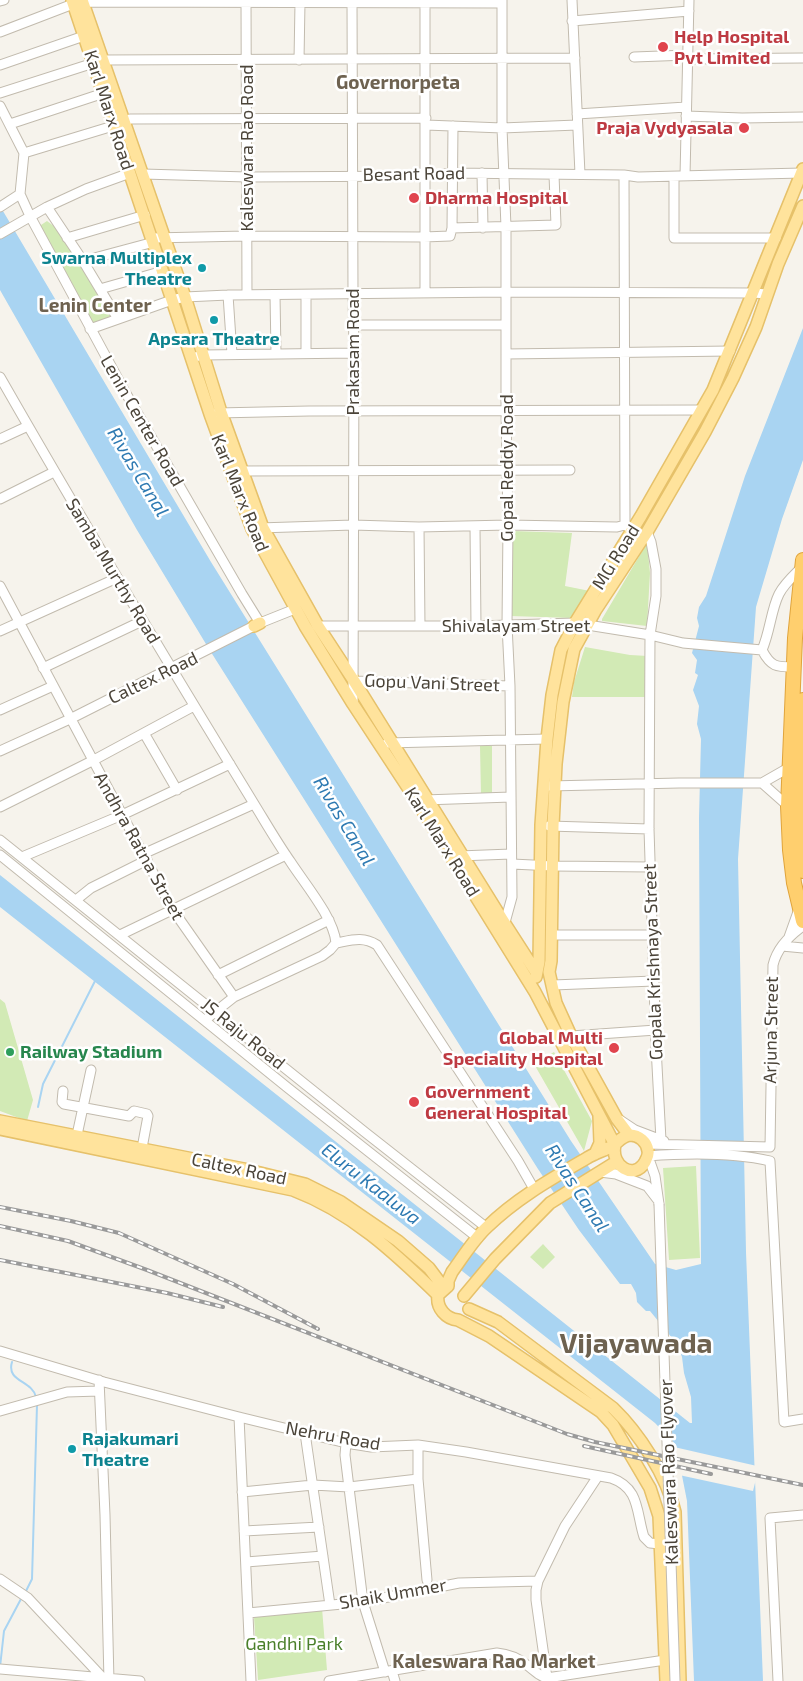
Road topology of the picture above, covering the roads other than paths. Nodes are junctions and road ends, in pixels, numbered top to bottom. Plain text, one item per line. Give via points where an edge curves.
1 (4, 0) edge
2 (572, 0) edge
3 (689, 0) edge
4 (0, 1) edge
5 (352, 1) edge
6 (425, 1) edge
7 (78, 2) edge
8 (246, 2) edge
9 (502, 2) edge
10 (300, 3) junction
11 (689, 11) junction
12 (572, 21) junction
13 (0, 32) edge
14 (84, 36) junction
15 (634, 57) dead end
16 (688, 57) junction
17 (575, 58) junction
18 (803, 58) edge
19 (247, 59) junction
20 (353, 59) junction
21 (502, 59) junction
22 (300, 60) junction
23 (425, 60) junction
24 (98, 61) junction
25 (0, 65) edge
26 (0, 93) edge
27 (104, 93) junction
28 (0, 106) edge
29 (686, 112) junction
30 (577, 114) junction
31 (803, 117) edge
32 (353, 118) junction
33 (247, 119) junction
34 (426, 122) junction
35 (10, 124) junction
36 (118, 124) junction
37 (577, 125) junction
38 (454, 126) junction
39 (502, 128) junction
40 (24, 153) junction
41 (802, 171) edge
42 (130, 173) junction
43 (454, 173) junction
44 (482, 173) junction
45 (143, 174) junction
46 (504, 174) junction
47 (580, 174) junction
48 (353, 175) junction
49 (554, 175) junction
50 (624, 175) junction
51 (425, 176) junction
52 (685, 176) junction
53 (246, 177) junction
54 (674, 177) junction
55 (20, 194) junction
56 (3, 206) edge
57 (803, 206) edge
58 (47, 207) junction
59 (145, 215) junction
60 (30, 216) junction
61 (506, 227) junction
62 (452, 228) junction
63 (483, 228) junction
64 (0, 234) edge
65 (246, 236) junction
66 (354, 236) junction
67 (67, 238) junction
68 (424, 238) junction
69 (776, 238) junction
70 (156, 239) junction
71 (83, 261) junction
72 (163, 271) junction
73 (100, 289) junction
74 (506, 292) junction
75 (353, 293) junction
76 (425, 293) junction
77 (624, 293) junction
78 (753, 293) junction
79 (767, 294) junction
80 (228, 295) junction
81 (247, 295) junction
82 (275, 295) junction
83 (306, 295) junction
84 (185, 297) junction
85 (172, 300) junction
86 (118, 319) junction
87 (354, 325) junction
88 (506, 325) junction
89 (90, 329) junction
90 (730, 351) junction
91 (276, 353) junction
92 (306, 353) junction
93 (232, 354) junction
94 (354, 354) junction
95 (506, 354) junction
96 (625, 354) junction
97 (203, 355) junction
98 (191, 358) junction
99 (0, 377) edge
100 (506, 410) junction
101 (702, 410) junction
102 (353, 411) junction
103 (625, 411) junction
104 (216, 413) junction
105 (28, 426) junction
106 (0, 439) edge
107 (230, 470) junction
108 (508, 470) junction
109 (570, 470) dead end
110 (242, 471) junction
111 (354, 471) junction
112 (54, 472) junction
113 (0, 499) edge
114 (353, 525) junction
115 (508, 525) junction
116 (419, 527) junction
117 (474, 527) junction
118 (629, 528) junction
119 (258, 529) junction
120 (646, 532) junction
121 (802, 563) edge
122 (117, 578) junction
123 (0, 586) edge
124 (300, 606) junction
125 (142, 620) junction
126 (18, 622) junction
127 (575, 622) junction
128 (587, 624) junction
129 (257, 625) junction
130 (507, 625) junction
131 (318, 626) junction
132 (354, 626) junction
133 (420, 626) junction
134 (476, 626) junction
135 (0, 631) edge
136 (650, 635) junction
137 (758, 650) junction
138 (171, 667) junction
139 (794, 667) junction
140 (43, 668) junction
141 (354, 681) junction
142 (53, 686) junction
143 (510, 686) junction
144 (803, 700) edge
145 (353, 704) junction
146 (194, 706) junction
147 (0, 710) edge
148 (70, 719) junction
149 (144, 733) junction
150 (547, 739) junction
151 (510, 741) junction
152 (392, 742) junction
153 (379, 743) junction
154 (0, 751) edge
155 (92, 761) junction
156 (230, 764) junction
157 (790, 767) junction
158 (650, 784) junction
159 (762, 784) junction
160 (549, 786) junction
161 (177, 790) junction
162 (511, 797) junction
163 (422, 800) junction
164 (254, 804) junction
165 (788, 806) junction
166 (0, 807) edge
167 (122, 815) junction
168 (547, 826) junction
169 (649, 829) junction
170 (0, 840) edge
171 (0, 855) edge
172 (286, 855) junction
173 (22, 857) junction
174 (145, 857) junction
175 (456, 857) junction
176 (512, 859) junction
177 (540, 866) junction
178 (553, 866) junction
179 (650, 867) junction
180 (803, 871) edge
181 (76, 900) junction
182 (173, 910) junction
183 (801, 914) edge
184 (329, 920) junction
185 (546, 921) junction
186 (803, 926) edge
187 (503, 929) junction
188 (653, 934) junction
189 (552, 935) junction
190 (120, 936) junction
191 (336, 943) junction
192 (785, 943) junction
193 (803, 948) edge
194 (536, 972) junction
195 (549, 972) junction
196 (218, 975) junction
197 (654, 981) junction
198 (552, 985) junction
199 (535, 992) junction
200 (234, 996) junction
201 (215, 1011) junction
202 (205, 1020) junction
203 (656, 1030) junction
204 (571, 1036) junction
205 (91, 1070) dead end
206 (64, 1091) dead end
207 (82, 1108) junction
208 (599, 1112) junction
209 (617, 1119) junction
210 (0, 1120) edge
211 (0, 1129) edge
212 (77, 1135) junction
213 (629, 1135) junction
214 (661, 1140) junction
215 (615, 1144) junction
216 (682, 1144) junction
217 (142, 1148) junction
218 (647, 1150) junction
219 (595, 1154) junction
220 (667, 1155) junction
221 (619, 1165) junction
222 (653, 1168) junction
223 (603, 1171) junction
224 (538, 1186) junction
225 (647, 1186) junction
226 (659, 1204) junction
227 (486, 1228) junction
228 (476, 1241) junction
229 (443, 1290) junction
230 (467, 1293) junction
231 (469, 1309) junction
232 (458, 1320) junction
233 (2, 1354) edge
234 (99, 1380) junction
235 (100, 1391) junction
236 (0, 1411) edge
237 (239, 1417) junction
238 (803, 1419) edge
239 (305, 1433) junction
240 (346, 1443) junction
241 (418, 1445) junction
242 (598, 1476) junction
243 (418, 1480) junction
244 (313, 1485) junction
245 (349, 1487) junction
246 (242, 1492) junction
247 (803, 1516) edge
248 (319, 1527) junction
249 (244, 1532) junction
250 (660, 1544) junction
251 (323, 1556) junction
252 (246, 1562) junction
253 (427, 1580) dead end
254 (538, 1581) junction
255 (2, 1582) edge
256 (363, 1602) junction
257 (330, 1605) junction
258 (248, 1613) junction
259 (679, 1659) junction
260 (665, 1660) junction
261 (2, 1669) edge
262 (388, 1672) junction
263 (540, 1678) edge
264 (107, 1679) edge
265 (140, 1681) edge
266 (250, 1681) edge
267 (329, 1681) edge
268 (395, 1681) edge
269 (666, 1681) edge
270 (675, 1681) edge
271 (680, 1681) edge
272 (778, 1681) edge

1 - 4 street
2 - 12 street
3 - 11 street
5 - 6 street
5 - 10 street
5 - 20 street, Prakasam Road
6 - 9 street
6 - 23 street
7 - 8 street
7 - 13 street
7 - 14 main road, Karl Marx Road
7 - 24 main road, Karl Marx Road
8 - 10 street
8 - 19 street, Kaleswara Rao Road
9 - 21 street, Gopal Reddy Road
10 - 22 street
11 - 12 street
11 - 16 street
12 - 17 street
14 - 24 main road, Karl Marx Road
14 - 25 street
15 - 16 street
16 - 18 street
16 - 29 street
17 - 21 street
17 - 30 street
19 - 22 street
19 - 24 street
19 - 33 street, Kaleswara Rao Road
20 - 22 street
20 - 23 street
20 - 32 street, Prakasam Road
21 - 23 street
21 - 39 street, Gopal Reddy Road
23 - 34 street
24 - 26 street
24 - 27 main road, Karl Marx Road
24 - 36 main road, Karl Marx Road
27 - 35 street
27 - 36 main road, Karl Marx Road
28 - 35 street
29 - 30 street
29 - 31 street via 742,118
29 - 52 street
30 - 37 street
32 - 33 street
32 - 34 street
32 - 48 street, Prakasam Road
33 - 36 street via 147,118
33 - 53 street, Kaleswara Rao Road
34 - 38 street
34 - 51 street
35 - 40 street
36 - 40 street
36 - 42 main road, Karl Marx Road
36 - 45 main road, Karl Marx Road
37 - 39 street
37 - 47 street
38 - 39 street
38 - 43 street
39 - 46 street, Gopal Reddy Road
40 - 55 street
41 - 52 street, Besant Road
41 - 69 main road, MG Road
42 - 58 street
42 - 59 main road, Karl Marx Road
43 - 44 street, Besant Road
43 - 51 street, Besant Road
43 - 62 street
44 - 46 street, Besant Road
44 - 63 street
45 - 53 street, Besant Road
45 - 70 main road, Karl Marx Road
46 - 49 street, Besant Road
46 - 61 street, Gopal Reddy Road
47 - 49 street, Besant Road
47 - 50 street, Besant Road
48 - 51 street, Besant Road
48 - 53 street, Besant Road
48 - 66 street, Prakasam Road
49 - 61 street via 556,225
50 - 54 street, Besant Road
50 - 77 street
51 - 68 street
52 - 54 street, Besant Road
53 - 65 street, Kaleswara Rao Road
54 - 69 street via 674,238
55 - 56 street
55 - 60 street, Lenin Center Road
57 - 79 main road, MG Road
58 - 60 street
58 - 67 street
59 - 67 street
59 - 70 main road, Karl Marx Road
60 - 64 street
60 - 89 street, Lenin Center Road
61 - 63 street
61 - 74 street, Gopal Reddy Road
62 - 63 street
62 - 68 street via 450,236
65 - 66 street
65 - 70 street
65 - 81 street, Kaleswara Rao Road
66 - 68 street
66 - 75 street, Prakasam Road
67 - 71 street
68 - 76 street
69 - 78 main road, MG Road
70 - 71 street
70 - 72 main road, Karl Marx Road
70 - 84 main road, Karl Marx Road
71 - 73 street
72 - 73 street
72 - 85 main road, Karl Marx Road
73 - 86 street
74 - 76 street
74 - 77 street
74 - 88 street, Gopal Reddy Road
75 - 76 street
75 - 83 street
75 - 87 street, Prakasam Road
77 - 78 street
77 - 96 street
78 - 79 street
78 - 90 main road, MG Road
79 - 120 main road, MG Road via 756,326 705,432
80 - 81 street
80 - 84 street
80 - 93 street
81 - 82 street
82 - 83 street
82 - 91 street
83 - 92 street
84 - 85 street
84 - 97 main road, Karl Marx Road
85 - 86 street
85 - 98 main road, Karl Marx Road
86 - 89 street
87 - 88 street
87 - 94 street, Prakasam Road
88 - 95 street, Gopal Reddy Road
89 - 129 street, Lenin Center Road
90 - 96 street
90 - 101 main road, MG Road
91 - 92 street
91 - 93 street
92 - 94 street
93 - 97 street
94 - 102 street, Prakasam Road
95 - 96 street
95 - 100 street, Gopal Reddy Road
96 - 103 street
97 - 98 street
97 - 104 main road, Karl Marx Road
98 - 104 main road, Karl Marx Road
99 - 105 street, Samba Murthy Road
100 - 102 street
100 - 103 street
100 - 108 street, Gopal Reddy Road
101 - 103 street
101 - 118 main road, MG Road
102 - 104 street
102 - 111 street, Prakasam Road
103 - 118 street
104 - 107 main road, Karl Marx Road
104 - 110 main road, Karl Marx Road
105 - 106 street
105 - 112 street, Samba Murthy Road
107 - 110 street
107 - 119 main road, Karl Marx Road
108 - 109 street
108 - 111 street
108 - 115 street, Gopal Reddy Road
110 - 111 street
110 - 119 main road, Karl Marx Road
111 - 114 street, Prakasam Road
112 - 113 street
112 - 122 street, Samba Murthy Road
114 - 116 street
114 - 119 street
114 - 132 street, Prakasam Road
115 - 117 street
115 - 118 street
115 - 130 street, Gopal Reddy Road
116 - 117 street
116 - 133 street
117 - 134 street
118 - 127 main road, MG Road
119 - 124 main road, Karl Marx Road
120 - 128 main road, MG Road
120 - 136 street, Gopala Krishnaya Street via 656,569
121 - 137 street via 779,593 768,637
121 - 139 highway
122 - 125 street, Samba Murthy Road
122 - 126 street
123 - 126 street, Andhra Ratna Street
124 - 129 street, Caltex Road
124 - 131 main road, Karl Marx Road
124 - 145 main road, Karl Marx Road
125 - 138 street, Samba Murthy Road
125 - 140 street
126 - 135 street
126 - 140 street, Andhra Ratna Street
127 - 128 street, Shivalayam Street
127 - 130 street, Shivalayam Street
127 - 150 main road, MG Road via 562,650
128 - 136 street, Shivalayam Street
128 - 160 main road, MG Road via 574,649
129 - 138 street, Caltex Road
130 - 134 street, Shivalayam Street
130 - 143 street, Gopal Reddy Road
131 - 132 street, Shivalayam Street
131 - 141 main road, Karl Marx Road
132 - 133 street, Shivalayam Street
132 - 141 street, Prakasam Road
133 - 134 street, Shivalayam Street
136 - 137 street, Shivalayam Street via 683,643
136 - 158 street, Gopala Krishnaya Street
137 - 139 street via 773,665
138 - 146 street, Samba Murthy Road
138 - 148 street, Caltex Road
139 - 157 highway
140 - 142 street, Andhra Ratna Street
141 - 143 street, Gopu Vani Street
141 - 145 street, Prakasam Road
141 - 152 main road, Karl Marx Road
142 - 147 street
142 - 148 street, Andhra Ratna Street
143 - 151 street, Gopal Reddy Road
144 - 180 highway via 798,815
145 - 153 main road, Karl Marx Road
146 - 149 street
146 - 156 street, Samba Murthy Road
148 - 154 street, Caltex Road
148 - 155 street, Andhra Ratna Street
149 - 155 street
149 - 161 street
150 - 151 street
150 - 160 main road, MG Road
151 - 152 street
151 - 162 street, Gopal Reddy Road
152 - 153 street
152 - 163 main road, Karl Marx Road
153 - 163 main road, Karl Marx Road
155 - 166 street
155 - 167 street, Andhra Ratna Street
156 - 161 street
156 - 164 street, Samba Murthy Road
157 - 159 street
157 - 165 highway
158 - 159 street
158 - 160 street
158 - 169 street, Gopala Krishnaya Street
159 - 165 street
160 - 168 main road, MG Road
161 - 167 street
162 - 163 street
162 - 176 street, Gopal Reddy Road
163 - 175 main road, Karl Marx Road
164 - 172 street, Samba Murthy Road
164 - 174 street
165 - 183 highway via 790,850
167 - 173 street
167 - 174 street, Andhra Ratna Street
168 - 169 street
168 - 177 main road, MG Road
168 - 178 main road, MG Road
169 - 179 street, Gopala Krishnaya Street
170 - 173 street, JS Raju Road
171 - 202 street, JS Raju Road
172 - 182 street
172 - 184 street, Samba Murthy Road
173 - 181 street, JS Raju Road
174 - 181 street
174 - 182 street, Andhra Ratna Street
175 - 176 street
175 - 187 main road, Karl Marx Road
176 - 177 street
176 - 187 street, Gopal Reddy Road via 512,897
177 - 178 street
177 - 185 main road, MG Road
178 - 179 street
178 - 185 main road, MG Road
179 - 188 street, Gopala Krishnaya Street
181 - 190 street, JS Raju Road
182 - 190 street
182 - 196 street, Andhra Ratna Street
183 - 192 street
184 - 191 street, Samba Murthy Road
184 - 196 street
185 - 189 main road, MG Road
185 - 194 main road, MG Road
186 - 192 street, Arjuna Street
187 - 194 main road, Karl Marx Road
187 - 199 main road, Karl Marx Road
188 - 189 street
188 - 197 street, Gopala Krishnaya Street
189 - 195 main road, MG Road
190 - 201 street, JS Raju Road
191 - 200 street via 322,956
191 - 224 street via 360,938 377,945
192 - 193 street
192 - 216 street, Arjuna Street via 773,965 770,1147
194 - 195 main road
194 - 199 main road, MG Road
195 - 198 main road, MG Road
196 - 200 street, Andhra Ratna Street
197 - 198 street
197 - 203 street, Gopala Krishnaya Street
198 - 204 main road, MG Road via 556,1003
199 - 208 main road, Karl Marx Road
200 - 201 street
201 - 202 street
201 - 227 street, JS Raju Road
202 - 228 street, JS Raju Road
203 - 204 street
203 - 214 street, Gopala Krishnaya Street
204 - 209 main road, MG Road
205 - 207 street
206 - 207 street via 62,1103
207 - 212 street
207 - 217 street via 129,1116 134,1111 147,1114
208 - 215 main road, Karl Marx Road
208 - 219 main road via 600,1143
209 - 213 main road, MG Road
209 - 214 street
210 - 212 main road, Caltex Road
211 - 229 main road, Caltex Road via 293,1190 338,1211
212 - 217 main road, Caltex Road
213 - 215 main road
213 - 218 main road via 642,1139
214 - 216 street
215 - 219 main road
215 - 221 main road via 613,1151
216 - 218 street
217 - 229 main road, Caltex Road via 244,1169 305,1184 326,1193 416,1255 434,1273
218 - 220 street
218 - 221 main road via 645,1163 639,1168 632,1170
218 - 222 street, Kaleswara Rao Flyover
219 - 224 main road
220 - 222 street via 660,1157
220 - 238 street via 750,1156 770,1161 784,1422
221 - 223 main road
221 - 225 street
222 - 226 street, Kaleswara Rao Flyover
223 - 225 street
223 - 230 main road via 550,1203
224 - 227 main road
225 - 226 street
226 - 270 street, Kaleswara Rao Flyover, bridge
227 - 228 main road
228 - 229 main road via 452,1272
229 - 230 main road
229 - 232 main road via 437,1302 441,1310 453,1320
230 - 231 main road
231 - 232 main road via 468,1314
231 - 259 main road via 498,1322 613,1408 625,1420 661,1476 675,1512
232 - 250 main road via 489,1336 601,1412 613,1425 650,1488 659,1516
233 - 234 street, Nehru Road
234 - 235 street
234 - 237 street, Nehru Road
235 - 236 street via 67,1392
235 - 264 street via 106,1515
237 - 239 street, Nehru Road
237 - 246 street
239 - 240 street, Nehru Road
239 - 244 street
240 - 241 street, Nehru Road via 371,1447
240 - 245 street
241 - 242 street, Nehru Road
241 - 243 street
242 - 250 street, Nehru Road via 622,1482 631,1489 644,1538 650,1543
242 - 254 street via 565,1526
243 - 245 street
243 - 253 street
244 - 245 street
244 - 246 street
244 - 248 street
245 - 256 street
246 - 249 street
247 - 272 street via 770,1518
248 - 249 street
248 - 251 street
249 - 252 street
250 - 260 main road
251 - 252 street
251 - 257 street
252 - 258 street
254 - 256 street, Shaik Ummer via 459,1583
254 - 263 street
255 - 264 street via 28,1598
256 - 257 street, Shaik Ummer
256 - 262 street
257 - 258 street, Shaik Ummer
258 - 266 street
259 - 260 main road
259 - 271 main road
260 - 263 street
260 - 269 main road
261 - 264 street
262 - 263 street via 497,1653 517,1658
262 - 267 street
262 - 268 street
264 - 265 street

